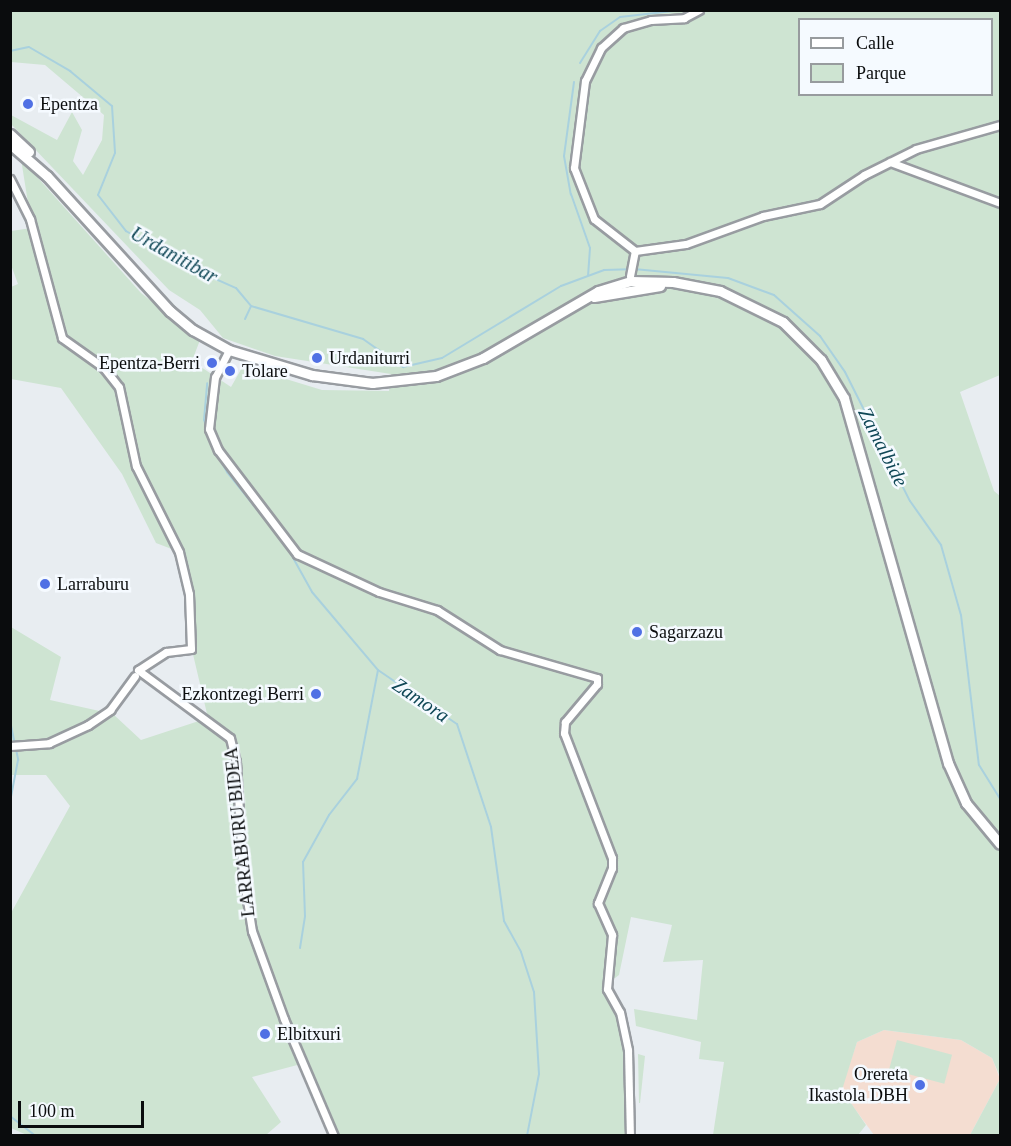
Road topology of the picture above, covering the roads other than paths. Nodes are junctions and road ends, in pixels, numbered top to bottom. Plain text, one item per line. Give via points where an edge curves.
1 (699, 10) edge
2 (1000, 125) edge
3 (10, 132) edge
4 (15, 142) edge
5 (890, 162) junction
6 (10, 179) edge
7 (1000, 202) edge
8 (635, 254) junction
9 (630, 276) junction
10 (683, 285) junction
11 (644, 287) junction
12 (601, 296) junction
13 (590, 298) junction
14 (229, 350) junction
15 (135, 676) dead end
16 (10, 746) edge
17 (1000, 844) edge
18 (334, 1136) edge
19 (630, 1136) edge

1 - 8 street via 684,18 651,20 623,28 601,48 585,81 573,156 577,178 594,219
2 - 5 street via 958,134
3 - 4 main road
4 - 14 main road via 192,330
5 - 7 street
5 - 8 street via 820,204 763,216 686,244
6 - 18 street, LARRABURU BIDEA via 30,219 62,338 104,368 119,387 136,466 179,552 189,594 191,650 166,652 138,670 230,738 236,762 243,875 252,931
8 - 9 street
9 - 10 main road
9 - 11 main road
9 - 12 main road
9 - 13 main road
10 - 11 main road
10 - 17 main road via 720,291 766,311 799,335 833,377 852,419 948,763 966,804
11 - 12 main road
12 - 13 main road
13 - 14 main road via 472,363 418,379 346,382
14 - 19 street via 215,377 209,429 218,450 297,554 379,592 437,610 500,650 597,678 597,684 565,722 564,733 612,858 598,903 612,935 607,989 620,1012 628,1050
15 - 16 street via 110,710 88,725 49,743

